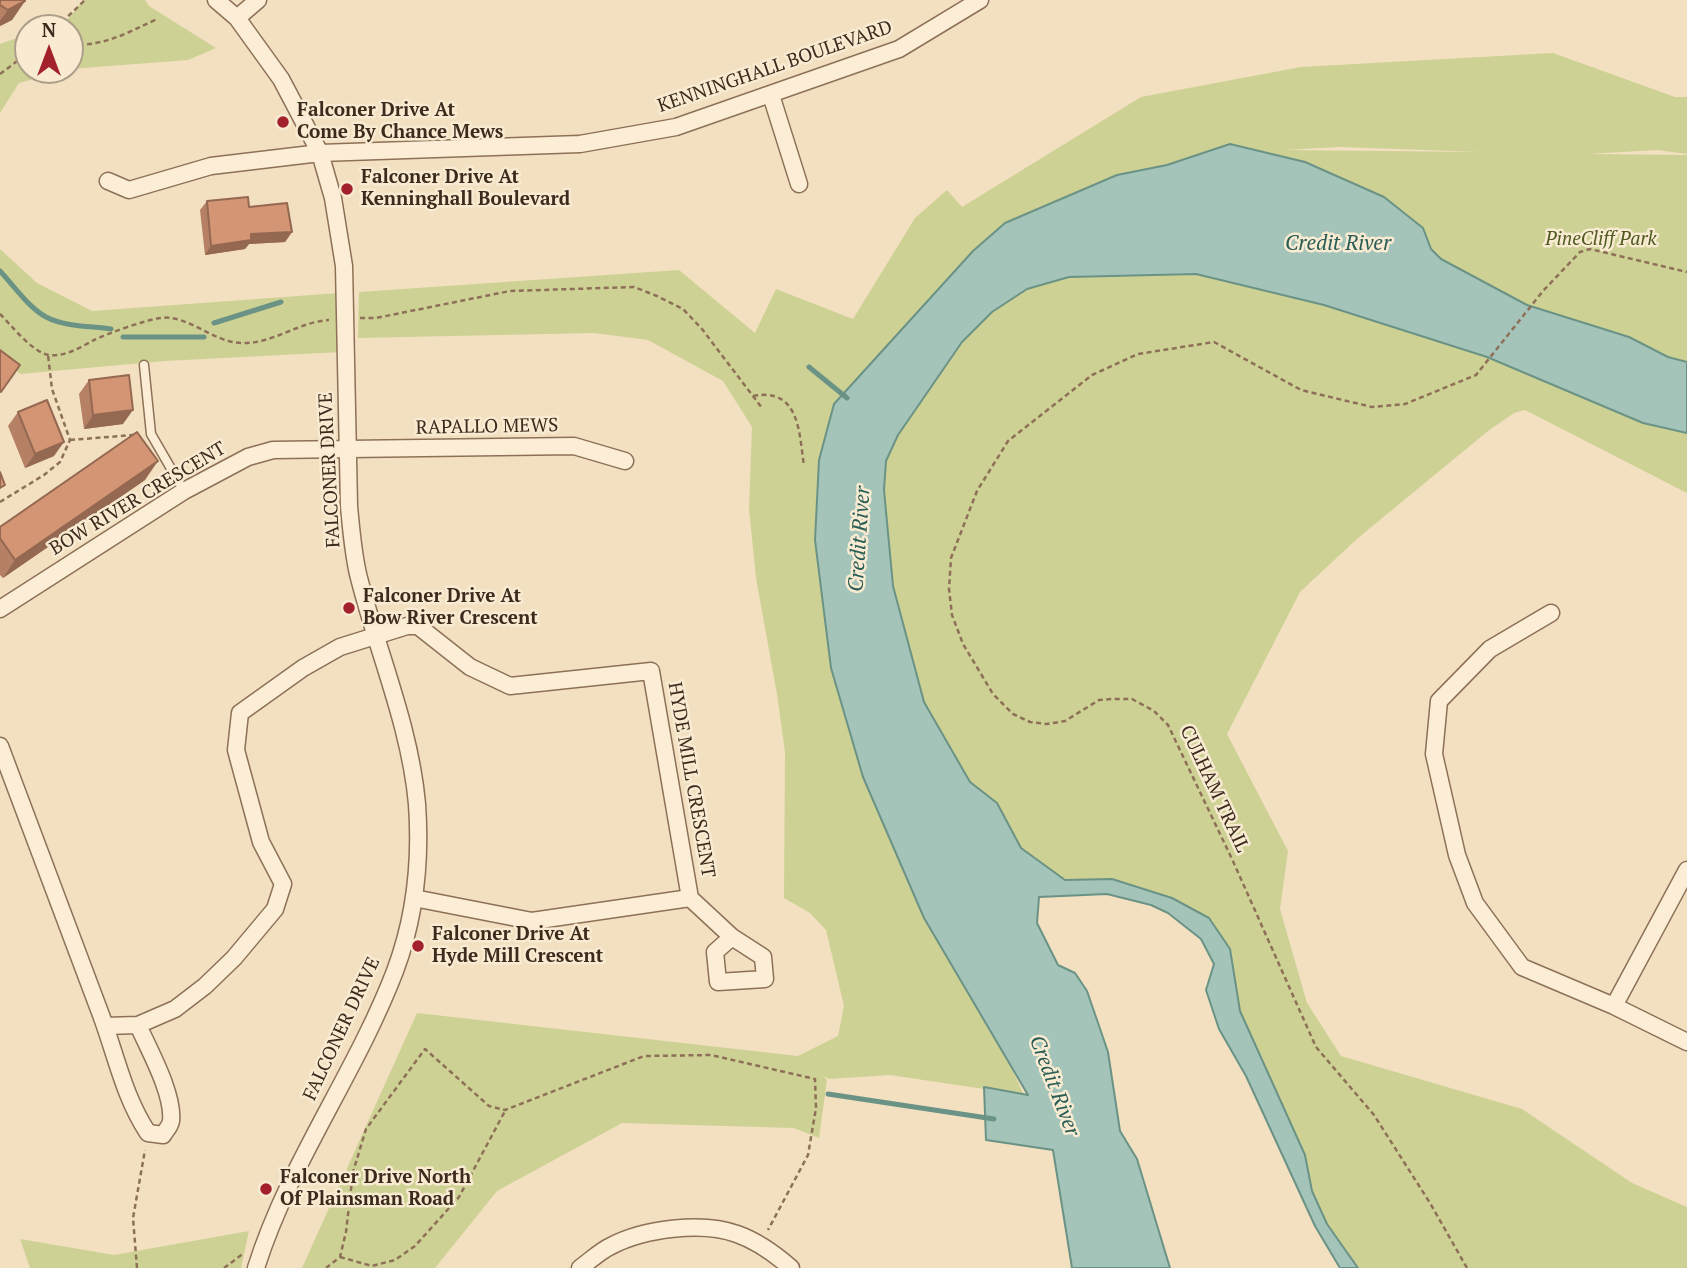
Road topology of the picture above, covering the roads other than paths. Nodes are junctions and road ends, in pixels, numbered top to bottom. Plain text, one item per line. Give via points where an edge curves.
1 (216, 0) edge
2 (258, 0) edge
3 (980, 0) edge
4 (237, 18) junction
5 (771, 95) junction
6 (320, 153) junction
7 (108, 181) dead end
8 (799, 184) dead end
9 (144, 365) dead end
10 (348, 450) junction
11 (625, 461) dead end
12 (184, 491) junction
13 (0, 609) edge
14 (1551, 613) dead end
15 (377, 636) junction
16 (0, 746) edge
17 (1687, 870) edge
18 (414, 898) junction
19 (690, 898) junction
20 (732, 937) dead end
21 (1614, 1006) junction
22 (138, 1025) junction
23 (105, 1026) junction
24 (1687, 1042) edge
25 (256, 1268) edge
26 (580, 1268) edge
27 (791, 1268) edge

1 - 4 street, FALCONER DRIVE
2 - 4 street
3 - 5 street, KENNINGHALL BOULEVARD via 899,49
4 - 6 street, FALCONER DRIVE via 281,79
5 - 6 street, KENNINGHALL BOULEVARD via 676,127 580,144
5 - 8 street
6 - 7 street, KENNINGHALL BOULEVARD via 211,166 129,190
6 - 10 street, FALCONER DRIVE via 340,229 344,266
9 - 12 lane via 151,434
10 - 11 street, RAPALLO MEWS via 574,446
10 - 12 street, BOW RIVER CRESCENT via 273,450 248,457
10 - 15 street, FALCONER DRIVE via 352,540
12 - 13 street, BOW RIVER CRESCENT
14 - 21 street via 1490,649 1439,701 1434,754 1458,855 1475,903 1522,967
15 - 18 street, FALCONER DRIVE via 413,773 418,843
15 - 19 street, HYDE MILL CRESCENT via 418,626 470,667 510,686 651,671
15 - 22 street via 340,647 303,667 240,713 236,750 261,842 283,884 275,909 205,986 175,1009
16 - 23 street
17 - 21 street
18 - 19 street, HYDE MILL CRESCENT via 532,921
18 - 25 street, FALCONER DRIVE via 396,969 381,1006 287,1190
19 - 20 street, HYDE MILL CRESCENT
21 - 24 street
22 - 23 street
22 - 23 street via 171,1111 171,1124 163,1135 148,1133 139,1119
26 - 27 street via 611,1246 648,1232 697,1228 736,1233 775,1253

